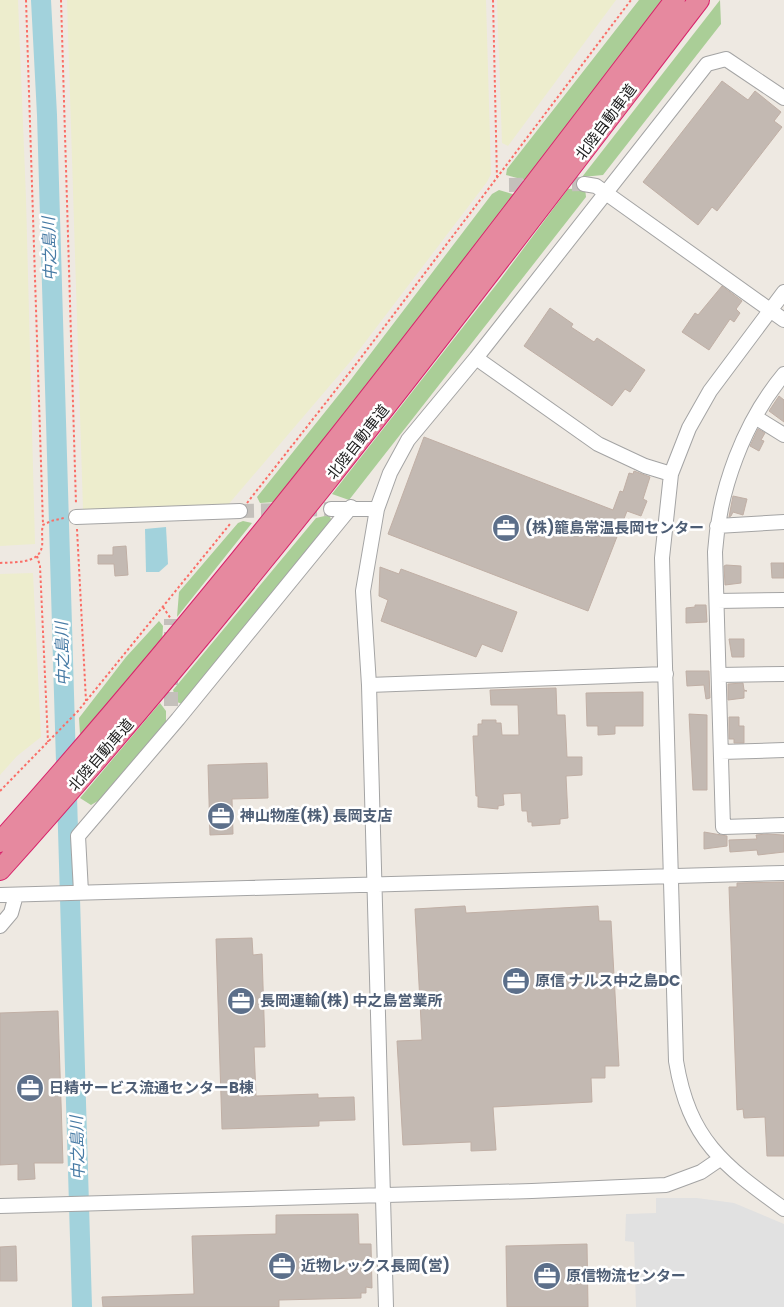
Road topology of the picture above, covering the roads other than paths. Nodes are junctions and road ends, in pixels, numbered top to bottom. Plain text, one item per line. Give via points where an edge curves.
1 (675, 0) edge
2 (699, 0) edge
3 (784, 98) edge
4 (584, 184) tunnel mouth
5 (606, 195) junction
6 (784, 292) edge
7 (770, 310) junction
8 (784, 320) edge
9 (476, 358) junction
10 (784, 374) edge
11 (755, 417) junction
12 (784, 435) edge
13 (671, 474) junction
14 (331, 508) tunnel mouth
15 (351, 508) junction
16 (377, 509) junction
17 (240, 511) tunnel mouth
18 (70, 518) road end
19 (784, 522) edge
20 (717, 526) junction
21 (784, 600) edge
22 (717, 601) junction
23 (666, 674) junction
24 (784, 674) edge
25 (719, 675) junction
26 (369, 685) junction
27 (171, 706) tunnel mouth
28 (178, 719) junction
29 (784, 750) edge
30 (721, 752) junction
31 (51, 786) junction
32 (784, 825) edge
33 (0, 835) edge
34 (0, 842) edge
35 (0, 870) edge
36 (784, 873) edge
37 (672, 876) junction
38 (374, 886) junction
39 (80, 892) junction
40 (0, 895) edge
41 (16, 895) junction
42 (0, 926) edge
43 (720, 1159) junction
44 (383, 1194) junction
45 (0, 1206) edge
46 (784, 1209) edge
47 (386, 1307) edge

1 - 31 highway, 北陸自動車道 via 291,497
2 - 35 highway, 北陸自動車道 via 306,508 164,682
3 - 5 street via 726,59 707,64
4 - 5 street via 596,186
5 - 7 street
5 - 9 street
6 - 7 street
7 - 8 street
7 - 13 street via 710,391 689,428
9 - 13 street via 598,444
9 - 16 street via 408,440 390,473
10 - 11 street via 766,395
11 - 12 street
11 - 20 street via 742,443
13 - 23 street via 662,558
14 - 15 street
15 - 16 street
15 - 28 street
16 - 26 street via 363,591
17 - 18 street
19 - 20 street
20 - 22 street
21 - 22 street
22 - 25 street
23 - 26 street
23 - 37 street
24 - 25 street
25 - 30 street
26 - 38 street
27 - 28 street
28 - 39 street via 78,836
29 - 30 street
30 - 32 street via 724,827
31 - 33 highway
31 - 34 highway, 北陸自動車道
36 - 37 street
37 - 38 street
37 - 43 street via 676,1062 694,1122
38 - 39 street
38 - 44 street
39 - 41 street
40 - 41 street
41 - 42 street via 11,912
43 - 44 street via 701,1172 666,1185
43 - 46 street
44 - 45 street
44 - 47 street

